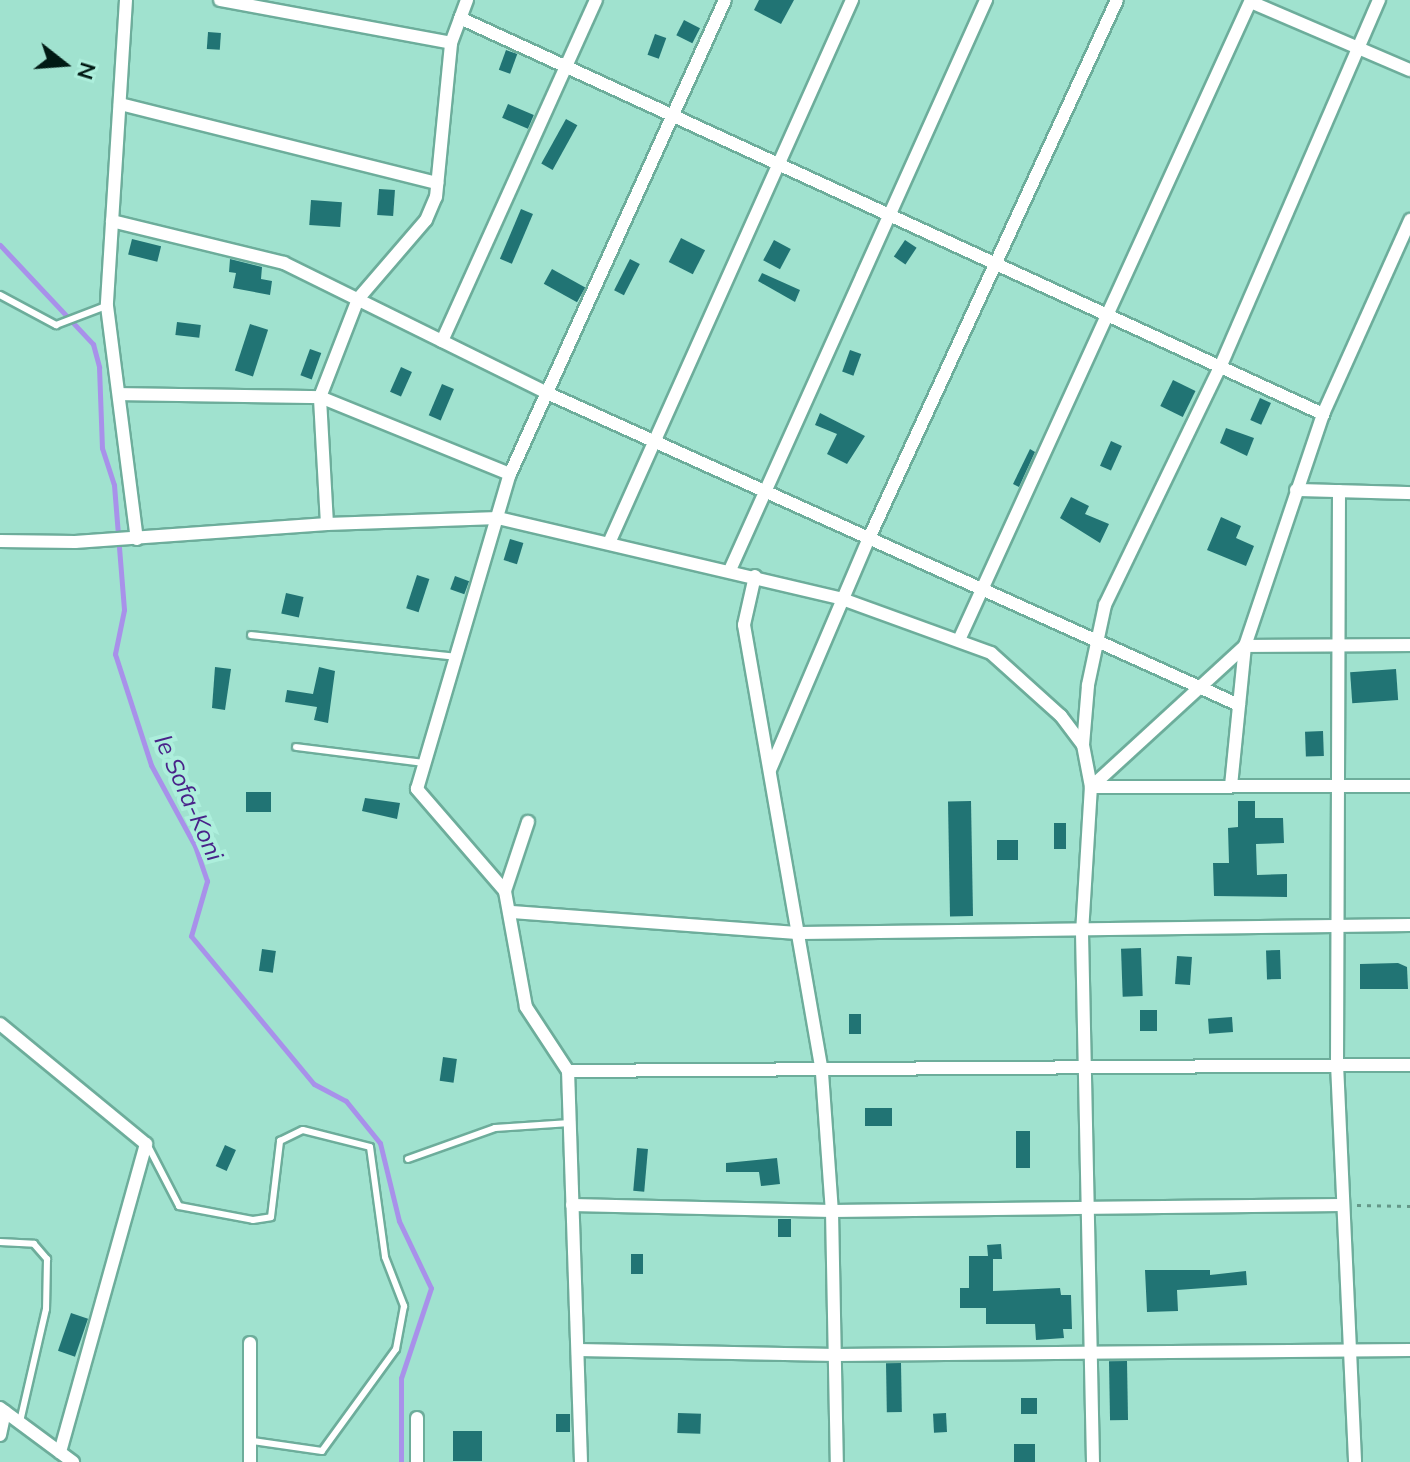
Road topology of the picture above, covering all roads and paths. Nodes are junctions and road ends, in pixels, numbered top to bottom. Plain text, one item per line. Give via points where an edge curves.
1 (126, 0) edge
2 (220, 0) edge
3 (467, 0) edge
4 (596, 0) edge
5 (725, 0) edge
6 (852, 0) edge
7 (986, 0) edge
8 (1117, 0) edge
9 (1379, 0) edge
10 (1251, 1) edge
11 (460, 18) junction
12 (451, 43) junction
13 (1358, 47) junction
14 (566, 65) junction
15 (1410, 70) edge
16 (120, 104) junction
17 (674, 114) junction
18 (780, 161) junction
19 (437, 183) junction
20 (891, 213) junction
21 (1410, 220) edge
22 (112, 221) junction
23 (1395, 253) junction
24 (1410, 256) edge
25 (994, 261) junction
26 (0, 295) edge
27 (358, 299) junction
28 (107, 306) junction
29 (1109, 313) junction
30 (442, 341) junction
31 (1221, 365) junction
32 (547, 393) junction
33 (120, 394) junction
34 (320, 397) junction
35 (1323, 414) junction
36 (654, 441) junction
37 (510, 474) junction
38 (1296, 490) junction
39 (765, 491) junction
40 (1339, 491) junction
41 (1410, 493) edge
42 (498, 518) junction
43 (327, 524) junction
44 (869, 538) junction
45 (133, 539) junction
46 (0, 541) edge
47 (609, 543) junction
48 (730, 570) junction
49 (755, 576) junction
50 (983, 589) junction
51 (842, 599) junction
52 (251, 635) dead end
53 (959, 640) junction
54 (1097, 641) junction
55 (1337, 645) junction
56 (1410, 645) edge
57 (1245, 646) junction
58 (457, 657) junction
59 (1200, 687) junction
60 (1239, 705) junction
61 (1083, 745) junction
62 (296, 747) dead end
63 (425, 763) junction
64 (770, 771) junction
65 (1231, 786) junction
66 (1335, 786) junction
67 (1410, 786) edge
68 (1091, 787) junction
69 (528, 822) dead end
70 (505, 891) junction
71 (512, 912) junction
72 (1336, 925) junction
73 (1410, 925) edge
74 (800, 933) junction
75 (1082, 933) junction
76 (0, 1024) edge
77 (1337, 1064) junction
78 (1082, 1065) junction
79 (1410, 1065) edge
80 (568, 1071) junction
81 (822, 1073) junction
82 (570, 1123) junction
83 (146, 1144) junction
84 (408, 1159) dead end
85 (572, 1205) junction
86 (1341, 1205) junction
87 (1410, 1206) edge
88 (1089, 1208) junction
89 (832, 1211) junction
90 (0, 1242) edge
91 (250, 1343) dead end
92 (578, 1350) junction
93 (1410, 1350) edge
94 (1089, 1351) junction
95 (1351, 1351) junction
96 (836, 1355) junction
97 (3, 1410) edge
98 (417, 1418) dead end
99 (19, 1423) junction
100 (0, 1435) edge
101 (253, 1441) junction
102 (60, 1452) junction
103 (73, 1462) edge
104 (250, 1462) edge
105 (417, 1462) edge
106 (581, 1462) edge
107 (837, 1462) edge
108 (1093, 1462) edge
109 (1355, 1462) edge

1 - 16 street
2 - 12 street
3 - 11 street
4 - 14 street
5 - 17 street
6 - 18 street
7 - 20 street
8 - 25 street
9 - 13 street
10 - 13 street
10 - 29 street
11 - 12 street
11 - 14 street
12 - 19 street
13 - 15 street
13 - 31 street
14 - 17 street
14 - 30 street
16 - 19 street
16 - 22 street
17 - 18 street
17 - 32 street
18 - 20 street
18 - 36 street
19 - 27 street via 426,220
20 - 25 street
20 - 39 street
21 - 23 street
22 - 27 street via 284,263
22 - 28 street
23 - 24 street
23 - 35 street
25 - 29 street
25 - 44 street
26 - 28 lane via 56,325
27 - 30 street
27 - 34 street
28 - 33 street
29 - 31 street
29 - 50 street
30 - 32 street
31 - 35 street
31 - 54 street via 1105,605
32 - 36 street
32 - 37 street
33 - 34 street
33 - 45 street
34 - 37 street
34 - 43 street
35 - 38 street
36 - 39 street
36 - 47 street
37 - 42 street
38 - 40 street
38 - 57 street
39 - 44 street
39 - 48 street
40 - 41 street
40 - 55 street
42 - 43 street
42 - 47 street
42 - 58 street
43 - 45 street
44 - 50 street
44 - 51 street
45 - 46 street
47 - 48 street
48 - 49 street
49 - 51 street
49 - 64 street via 744,625
50 - 53 street
50 - 54 street
51 - 53 street
51 - 64 street
52 - 58 lane
53 - 61 street via 1009,665
54 - 59 street
54 - 61 street
55 - 56 street
55 - 57 street
55 - 66 street
57 - 59 street
57 - 60 street
58 - 63 street
59 - 60 street
59 - 68 street
60 - 65 street
61 - 68 street
62 - 63 lane
63 - 70 street via 417,789
64 - 74 street
65 - 66 street
65 - 68 street
66 - 67 street
66 - 72 street
68 - 75 street
69 - 70 street
70 - 71 street
71 - 74 street
71 - 80 street via 526,1007
72 - 73 street
72 - 75 street
72 - 77 street
74 - 75 street
74 - 81 street
75 - 78 street
76 - 83 street
77 - 78 street
77 - 79 street
77 - 86 street
78 - 81 street
78 - 88 street
80 - 81 street
80 - 82 street
81 - 89 street
82 - 84 lane via 495,1128
82 - 85 street
83 - 101 lane via 179,1206 253,1220 271,1217 280,1141 303,1130 370,1147 385,1257 404,1306 396,1349 322,1451
83 - 102 street
85 - 89 street
85 - 92 street
86 - 87 path
86 - 88 street
86 - 95 street
88 - 89 street
88 - 94 street
89 - 96 street
90 - 99 lane via 34,1244 47,1259 46,1309
91 - 101 street
92 - 96 street
92 - 106 street
93 - 95 street
94 - 95 street
94 - 96 street
94 - 108 street
95 - 109 street
96 - 107 street
97 - 99 street
97 - 100 street
98 - 105 street
99 - 102 street
101 - 104 street
102 - 103 street

